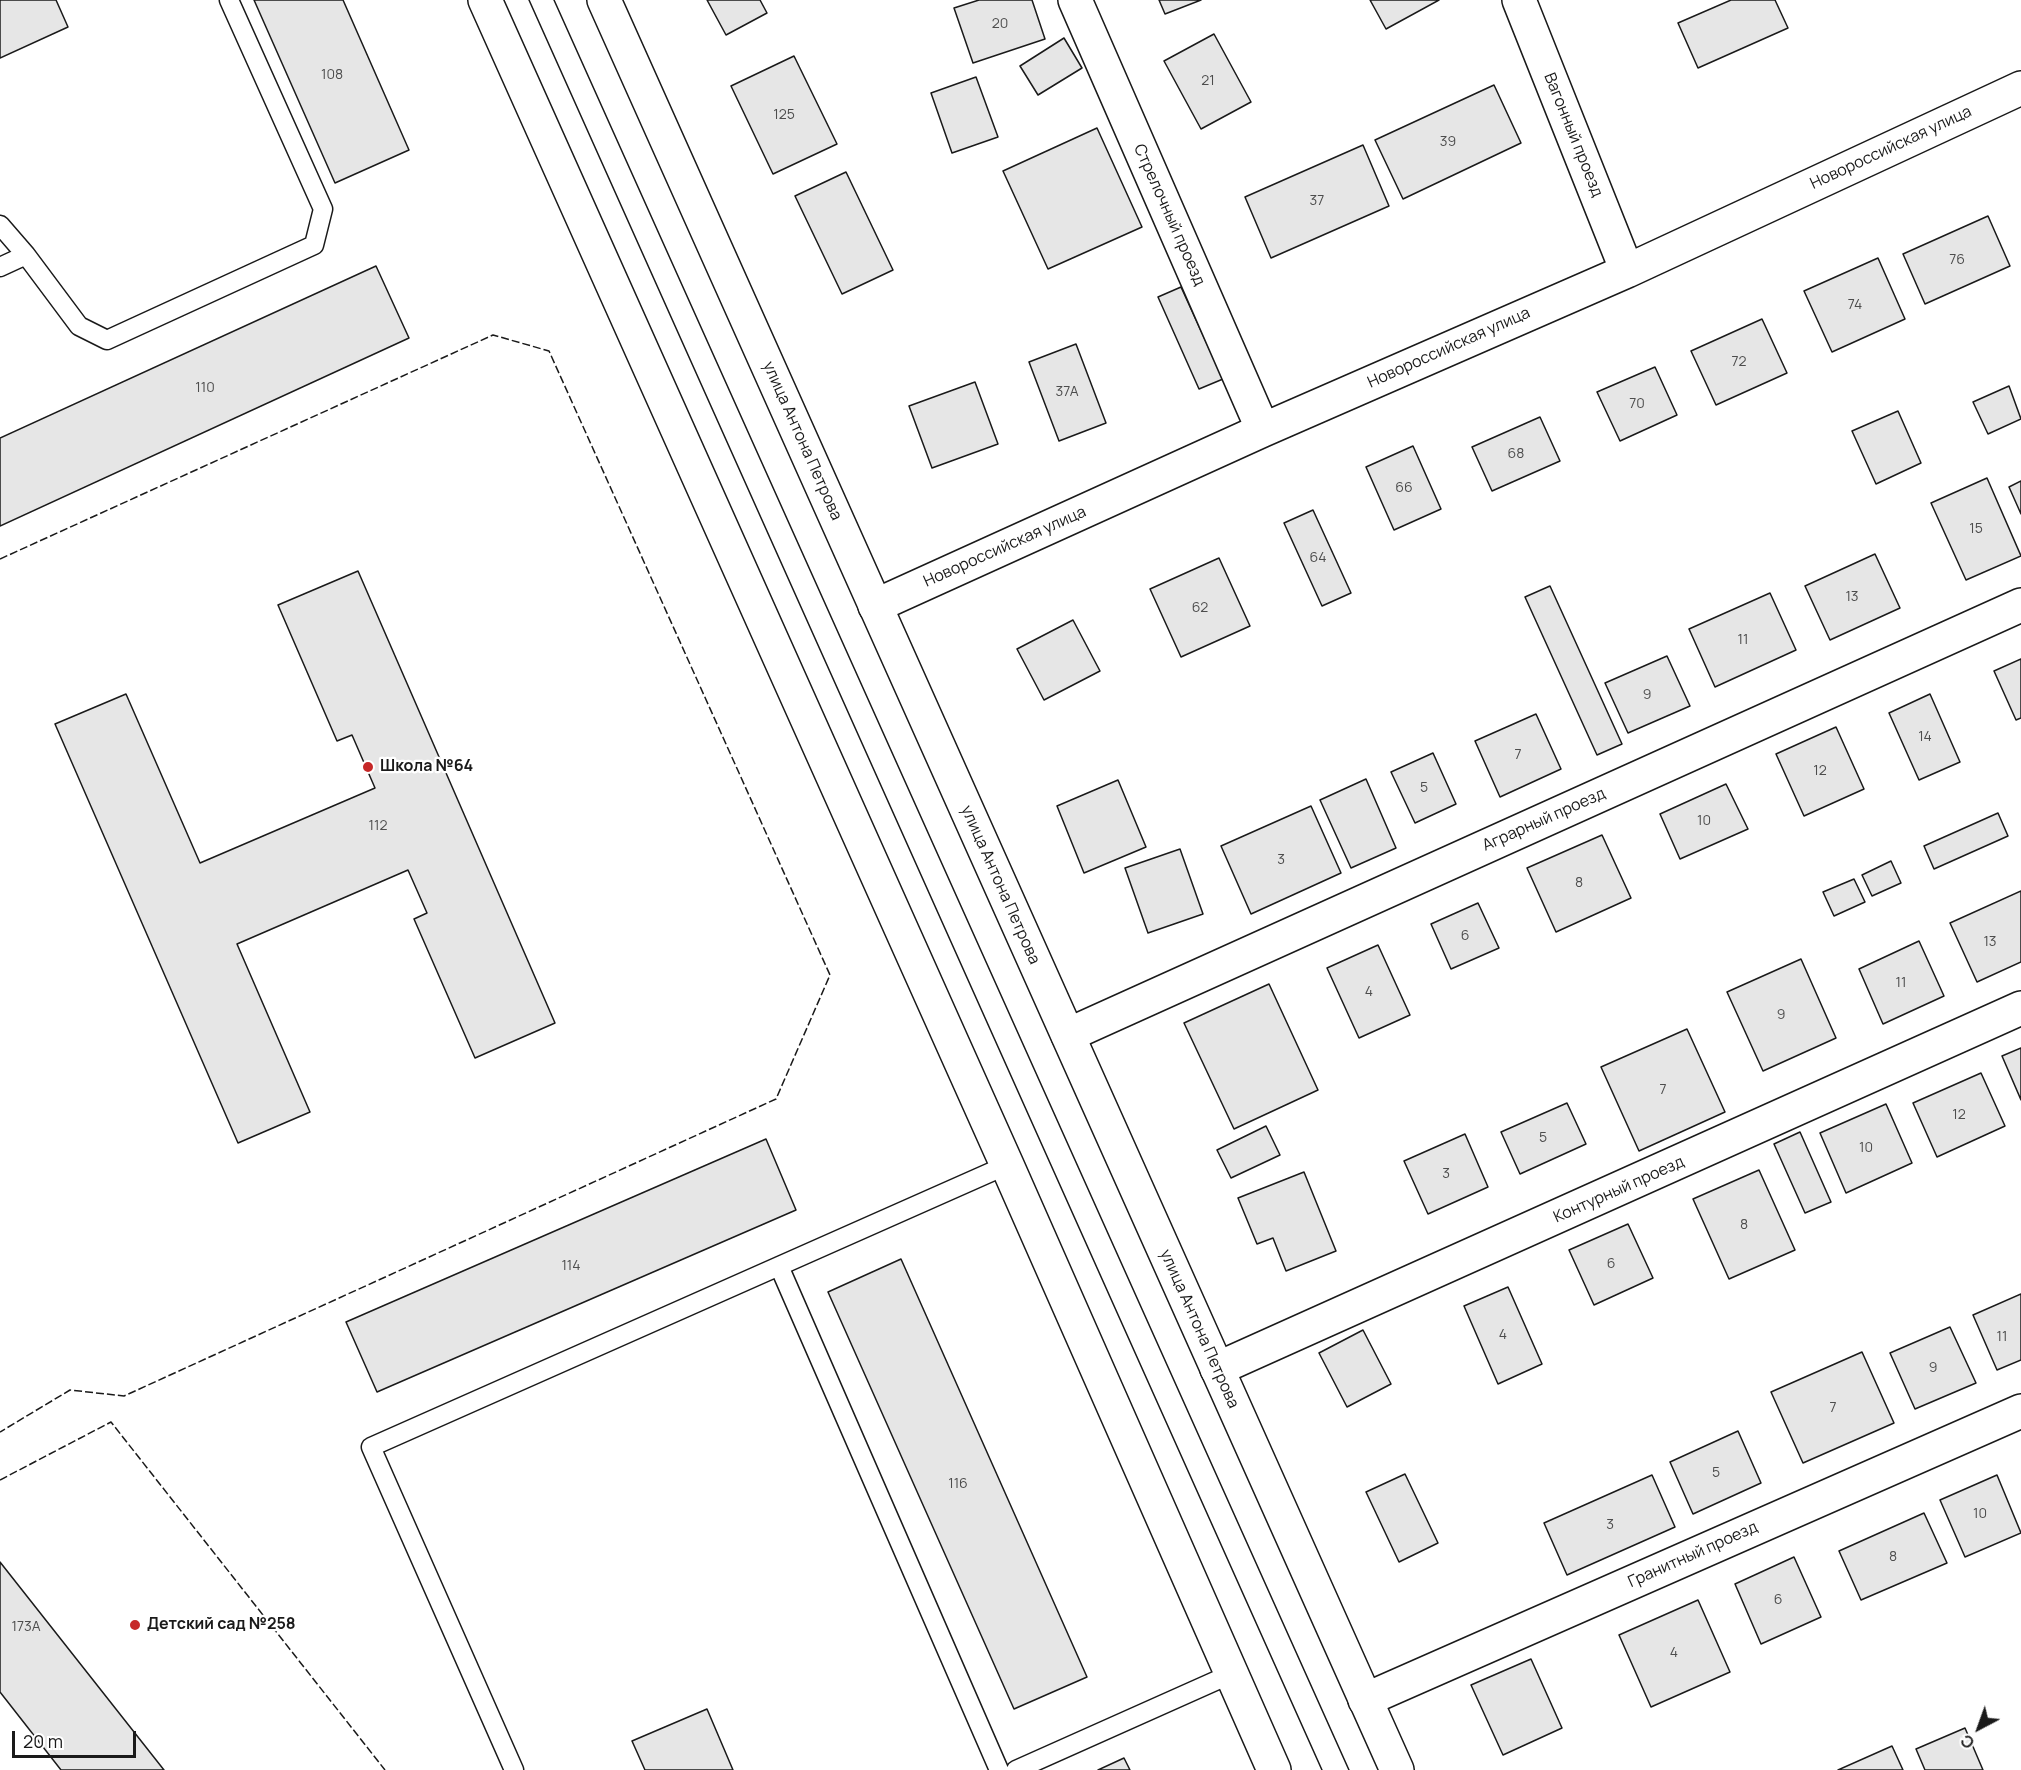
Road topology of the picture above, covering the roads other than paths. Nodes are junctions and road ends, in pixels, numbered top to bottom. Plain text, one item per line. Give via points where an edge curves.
1 (229, 0) edge
2 (485, 0) edge
3 (604, 0) edge
4 (1075, 0) edge
5 (1519, 0) edge
6 (2021, 88) edge
7 (0, 225) edge
8 (26, 255) junction
9 (0, 267) edge
10 (1627, 271) junction
11 (1263, 430) junction
12 (2021, 605) edge
13 (875, 606) junction
14 (2021, 1008) edge
15 (1068, 1035) junction
16 (1007, 1165) junction
17 (779, 1266) junction
18 (1217, 1369) junction
19 (2021, 1411) edge
20 (1231, 1674) junction
21 (1365, 1700) junction
22 (514, 1770) edge
23 (999, 1770) edge
24 (1016, 1770) edge
25 (1274, 1770) edge
26 (1397, 1770) edge

1 - 8 lane via 323,209 314,244 107,340 79,326
2 - 16 street
3 - 13 street, улица Антона Петрова
4 - 11 street, Стрелочный проезд
5 - 10 street, Вагонный проезд
6 - 10 street, Новороссийская улица
7 - 8 lane
8 - 9 lane
10 - 11 street, Новороссийская улица
11 - 13 street, Новороссийская улица
12 - 15 street, Аграрный проезд
13 - 15 street, улица Антона Петрова
14 - 18 street, Контурный проезд
15 - 18 street, улица Антона Петрова
16 - 17 lane
16 - 20 street
17 - 22 lane via 371,1447
17 - 23 lane
18 - 21 street, улица Антона Петрова
19 - 21 street, Гранитный проезд
20 - 24 lane
20 - 25 street
21 - 26 street, улица Антона Петрова

